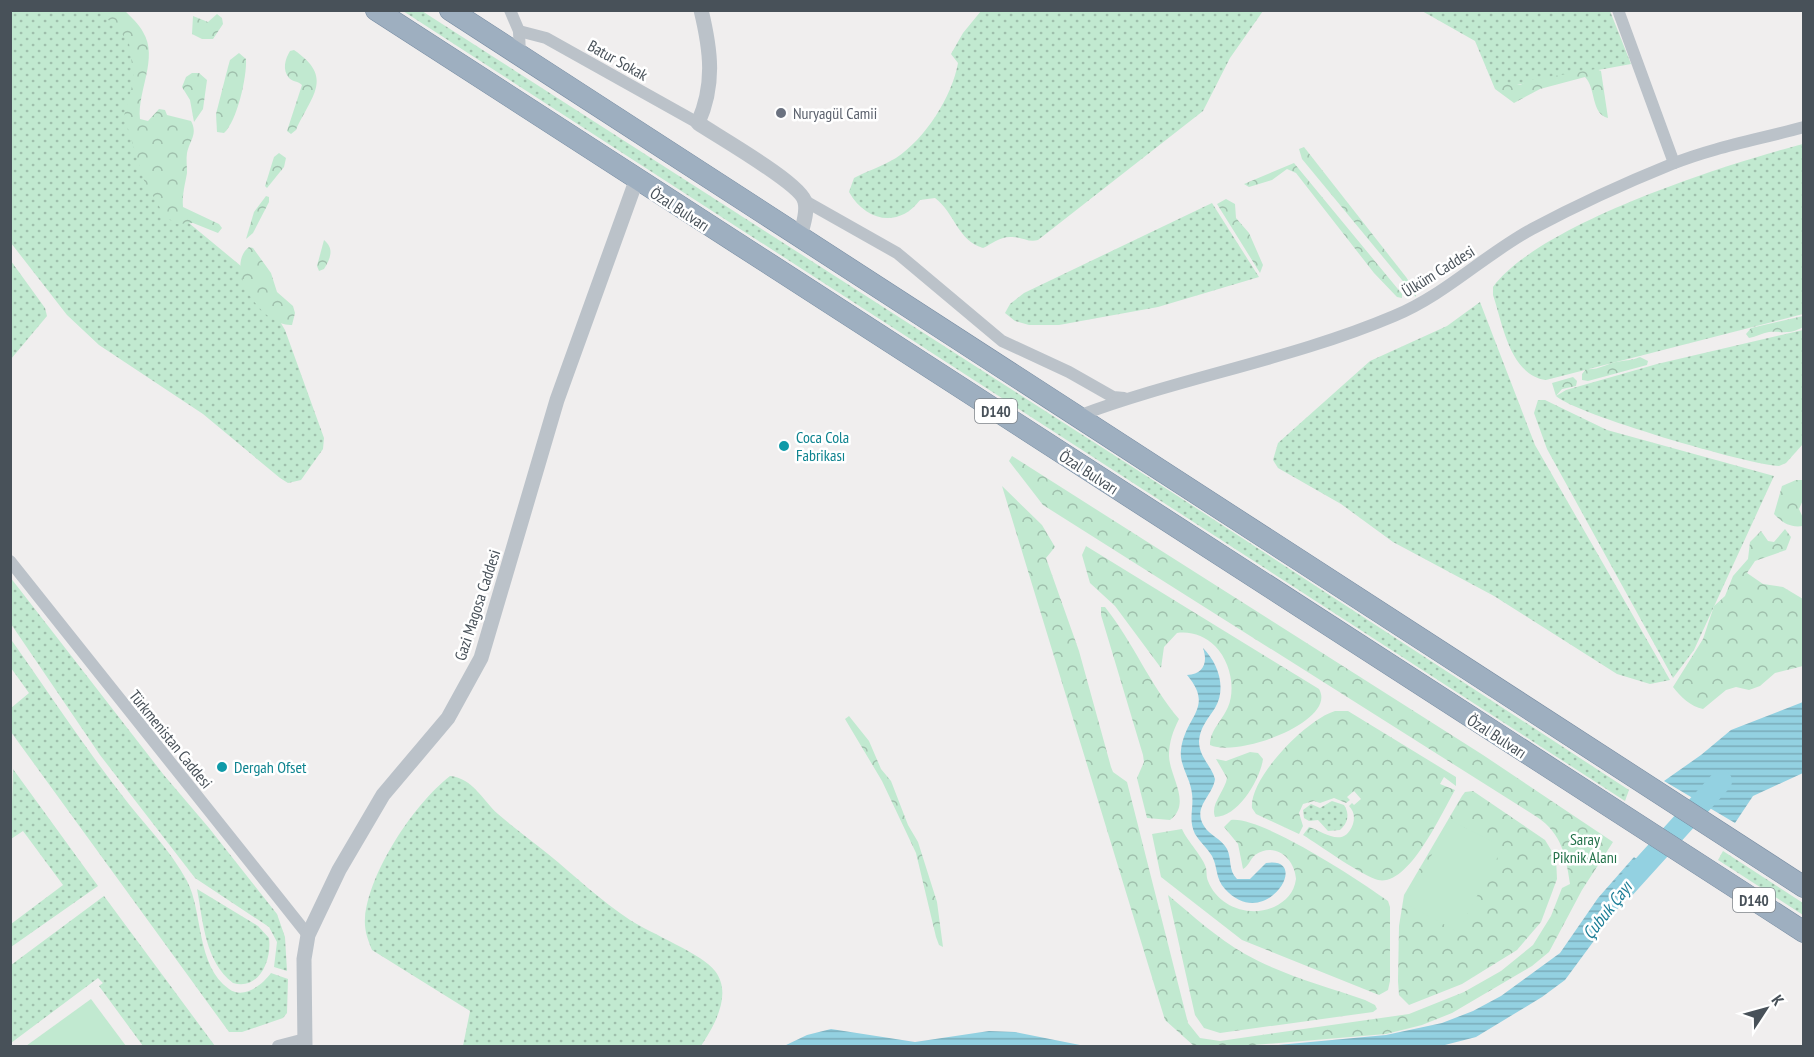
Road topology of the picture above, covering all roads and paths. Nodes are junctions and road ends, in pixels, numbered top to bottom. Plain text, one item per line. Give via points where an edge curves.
1 (376, 10) edge
2 (450, 10) edge
3 (510, 10) edge
4 (701, 10) edge
5 (1618, 10) edge
6 (519, 31) junction
7 (520, 56) junction
8 (698, 123) junction
9 (1803, 127) edge
10 (1674, 163) junction
11 (636, 181) junction
12 (805, 201) junction
13 (800, 238) junction
14 (1125, 398) junction
15 (1078, 416) junction
16 (10, 561) edge
17 (1803, 887) edge
18 (1803, 932) edge
19 (308, 935) junction
20 (305, 1043) edge
21 (278, 1047) edge

1 - 11 highway, Özal Bulvarı / D140
2 - 7 highway, D140
3 - 6 street
4 - 8 street via 711,64 707,104
5 - 10 street
6 - 7 street
6 - 8 street, Batur Sokak via 546,38
7 - 13 highway, D140
8 - 12 street via 795,187
9 - 10 street, Ülküm Caddesi
10 - 14 street, Ülküm Caddesi via 1531,230 1436,295 1392,317
11 - 18 highway, Özal Bulvarı / D140
11 - 19 street, Gazi Magosa Caddesi via 557,400 481,658 448,718 383,795 339,870
12 - 13 street
12 - 14 street via 897,253 1002,341 1113,397
13 - 15 highway, D140
14 - 15 street, Ülküm Caddesi
15 - 17 highway, D140
16 - 19 street, Türkmenistan Caddesi
19 - 20 street, Gazi Magosa Caddesi via 304,959
20 - 21 street

